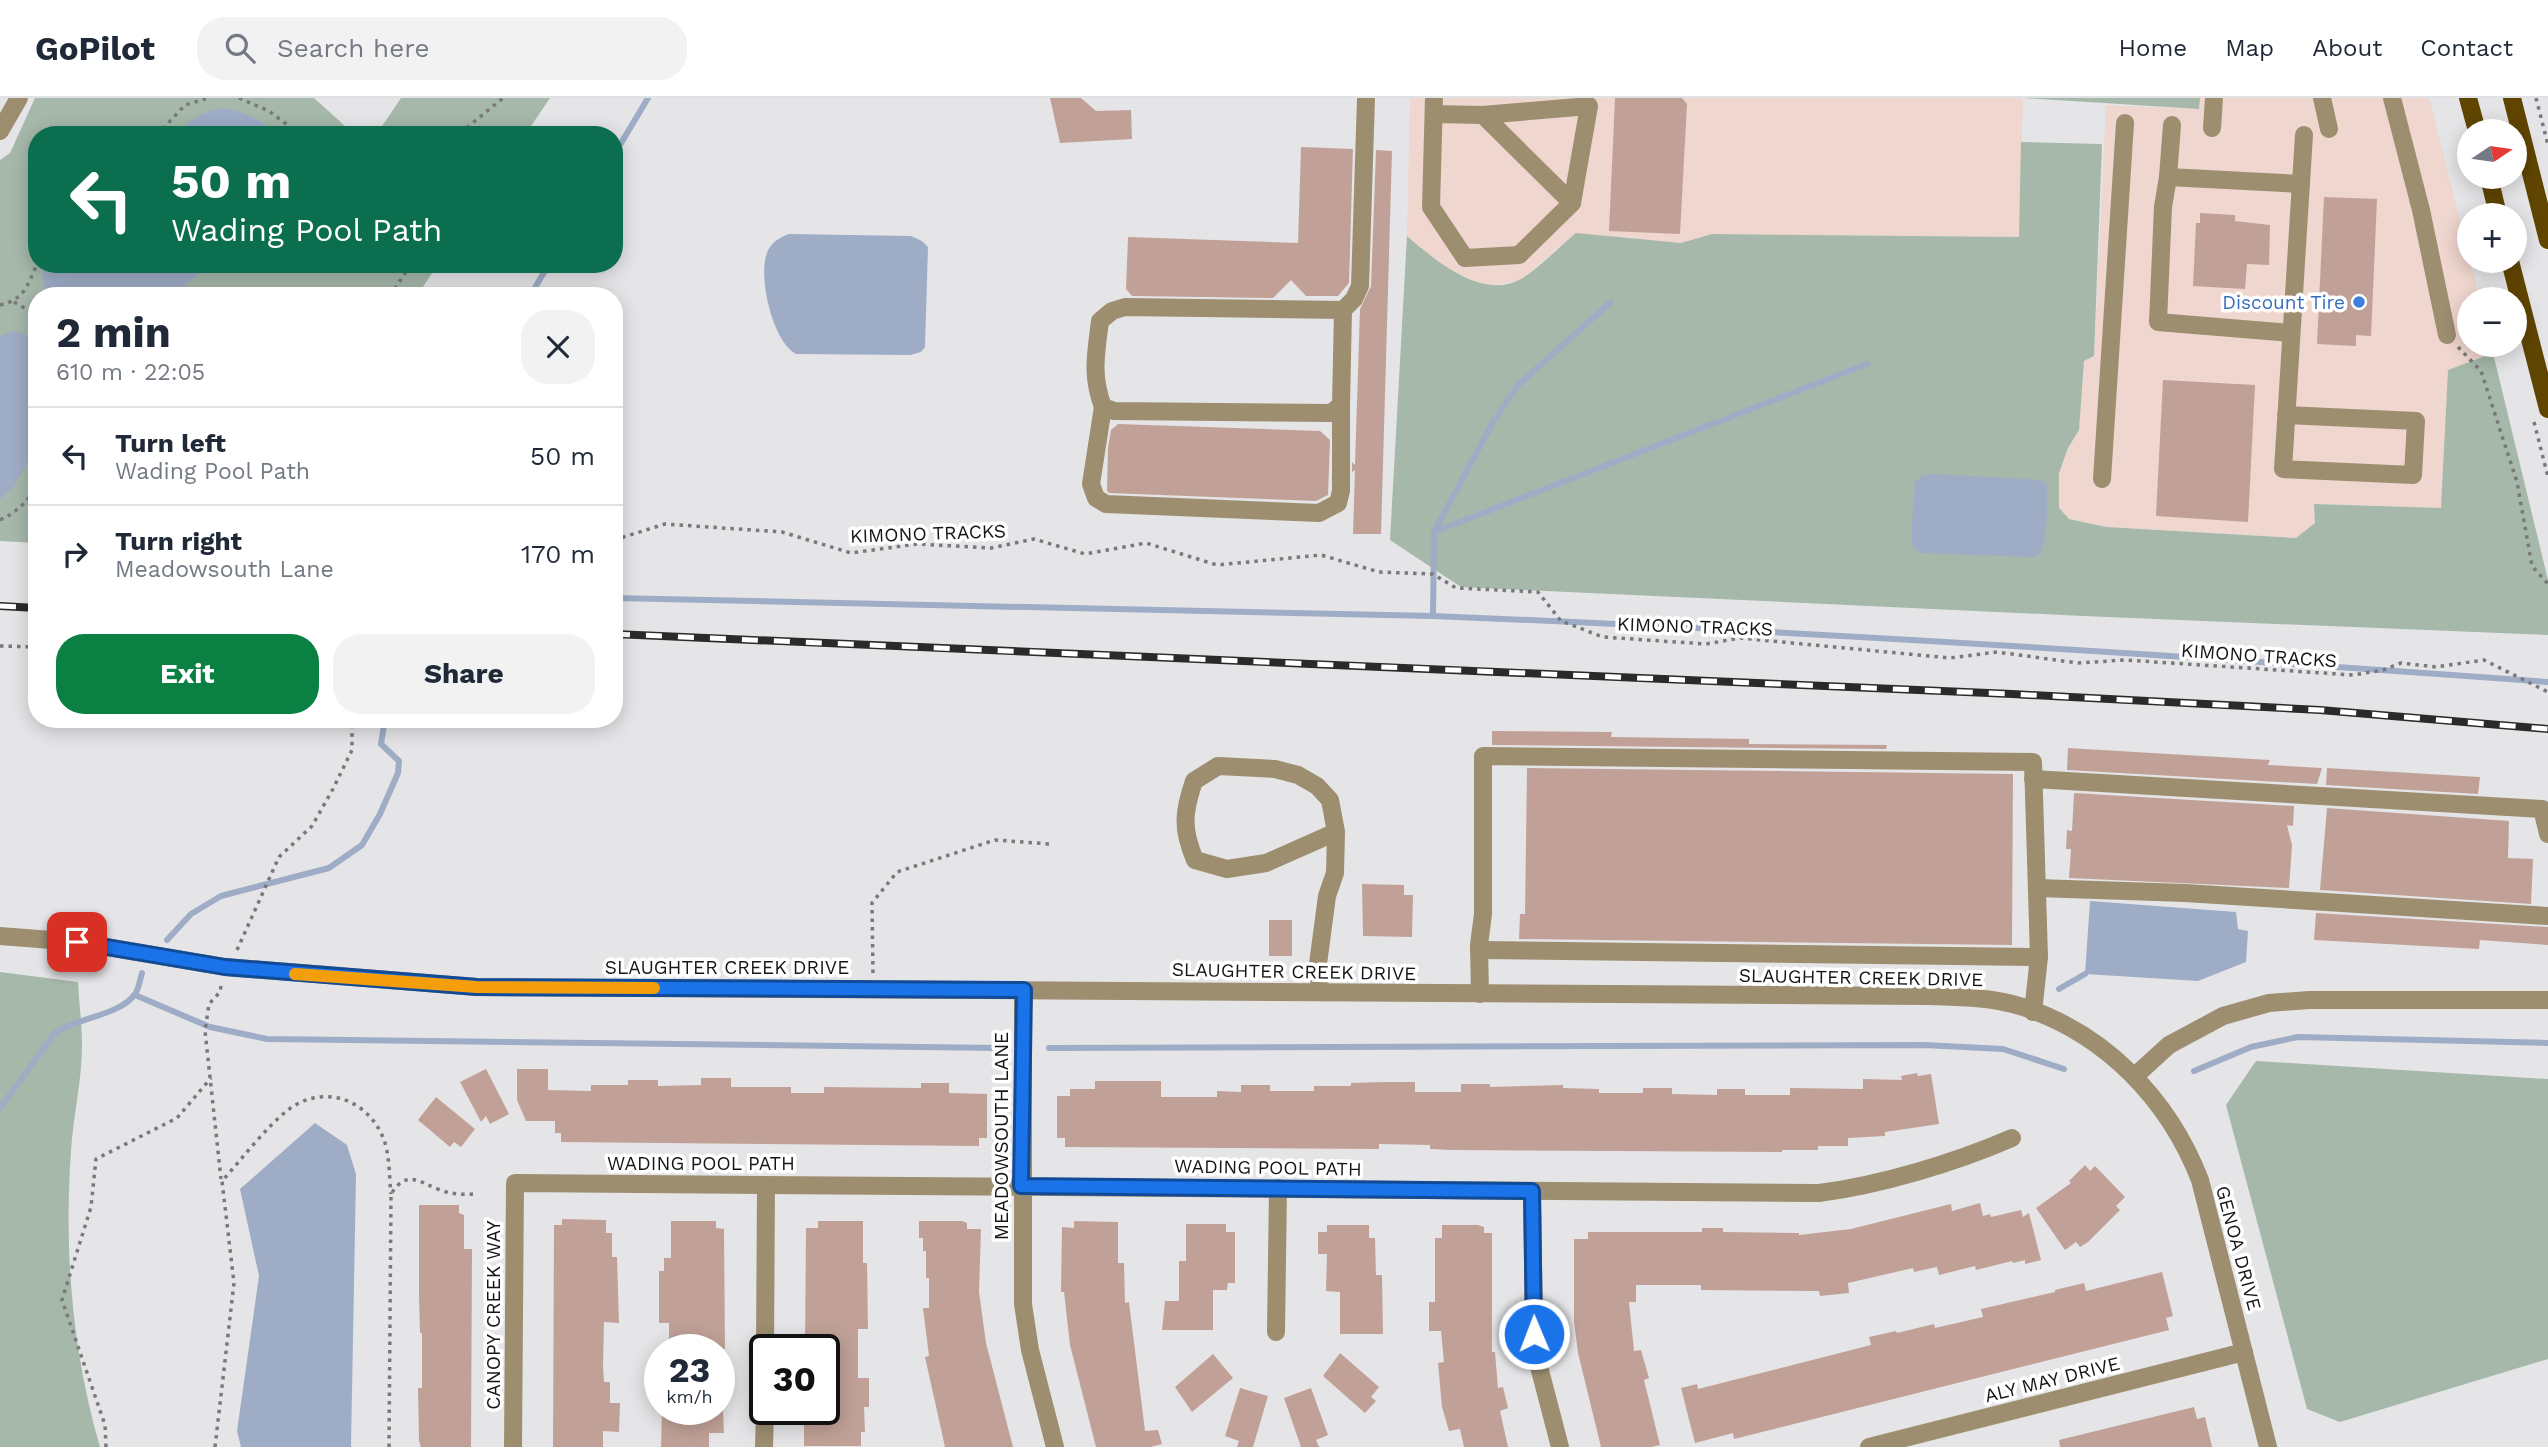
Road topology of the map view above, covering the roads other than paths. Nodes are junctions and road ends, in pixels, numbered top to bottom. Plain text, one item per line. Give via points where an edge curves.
1 (19, 98) edge
2 (1366, 98) edge
3 (2214, 98) edge
4 (2322, 98) edge
5 (2392, 98) edge
6 (2469, 98) edge
7 (2512, 98) edge
8 (1434, 106) edge
9 (1483, 115) junction
10 (2474, 119) edge
11 (2125, 123) dead end
12 (2172, 125) dead end
13 (2212, 128) dead end
14 (2329, 129) dead end
15 (0, 131) edge
16 (2304, 135) dead end
17 (2168, 177) junction
18 (2301, 184) junction
19 (1572, 204) junction
20 (2548, 240) edge
21 (2513, 273) edge
22 (1343, 310) junction
23 (2291, 333) junction
24 (2447, 335) road end
25 (1342, 405) junction
26 (1103, 407) junction
27 (2548, 409) edge
28 (2286, 415) junction
29 (2102, 479) dead end
30 (2033, 779) junction
31 (1336, 831) junction
32 (2548, 834) edge
33 (2037, 888) junction
34 (2548, 916) edge
35 (0, 936) edge
36 (1479, 950) junction
37 (2039, 957) junction
38 (1024, 990) junction
39 (1320, 992) junction
40 (1480, 994) junction
41 (2548, 1000) edge
42 (2034, 1012) junction
43 (2135, 1076) junction
44 (2012, 1138) dead end
45 (515, 1183) joint
46 (766, 1185) junction
47 (1021, 1186) junction
48 (1278, 1188) junction
49 (1532, 1191) junction
50 (1276, 1332) dead end
51 (765, 1334) edge
52 (2245, 1352) junction
53 (765, 1425) edge
54 (513, 1447) edge
55 (765, 1447) edge
56 (1055, 1447) edge
57 (1560, 1447) edge
58 (1869, 1447) edge
59 (2268, 1447) edge

1 - 15 street
2 - 22 street via 1360,286
3 - 13 street
4 - 14 street
5 - 24 street
6 - 10 main road
7 - 20 main road
8 - 9 street
8 - 19 street via 1431,207 1465,258 1519,255
9 - 19 street
9 - 19 street via 1589,106
11 - 29 street
12 - 17 street
16 - 18 street
17 - 18 street
17 - 23 street via 2158,322
18 - 23 street
21 - 27 main road
22 - 25 street
22 - 26 street via 1125,307 1112,311 1100,321 1094,375
23 - 28 street
25 - 26 street via 1331,413 1114,411
25 - 26 street via 1341,491 1338,503 1319,513 1106,504 1096,498 1091,484
28 - 28 street via 2283,469 2413,475 2416,421
30 - 32 street via 2542,809
30 - 33 street
30 - 36 street via 2033,762 1483,756
31 - 31 street via 1330,800 1317,786 1275,769 1218,766 1194,781 1187,801 1185,836 1195,860 1227,869 1266,863
31 - 39 street via 1335,873 1327,896 1318,964
33 - 34 street
33 - 37 street
35 - 38 street, SLAUGHTER CREEK DRIVE via 77,942 225,967 477,987
36 - 37 street
36 - 40 street
37 - 42 street
38 - 39 street, SLAUGHTER CREEK DRIVE
38 - 47 street, MEADOWSOUTH LANE
39 - 40 street, SLAUGHTER CREEK DRIVE
40 - 42 street, SLAUGHTER CREEK DRIVE via 1974,997
41 - 43 street via 2269,1003 2223,1016 2169,1045
42 - 43 street, SLAUGHTER CREEK DRIVE via 2084,1037
43 - 52 street, GENOA DRIVE via 2191,1156
44 - 49 street, WADING POOL PATH via 1960,1159 1819,1193
45 - 46 street, WADING POOL PATH
45 - 54 street, CANOPY CREEK WAY
46 - 47 street, WADING POOL PATH
46 - 51 street
47 - 48 street, WADING POOL PATH
47 - 56 street, MEADOWSOUTH LANE via 1024,1316
48 - 49 street, WADING POOL PATH
48 - 50 street
49 - 57 street via 1534,1334
52 - 58 street, ALY MAY DRIVE
52 - 59 street, GENOA DRIVE
53 - 55 street

